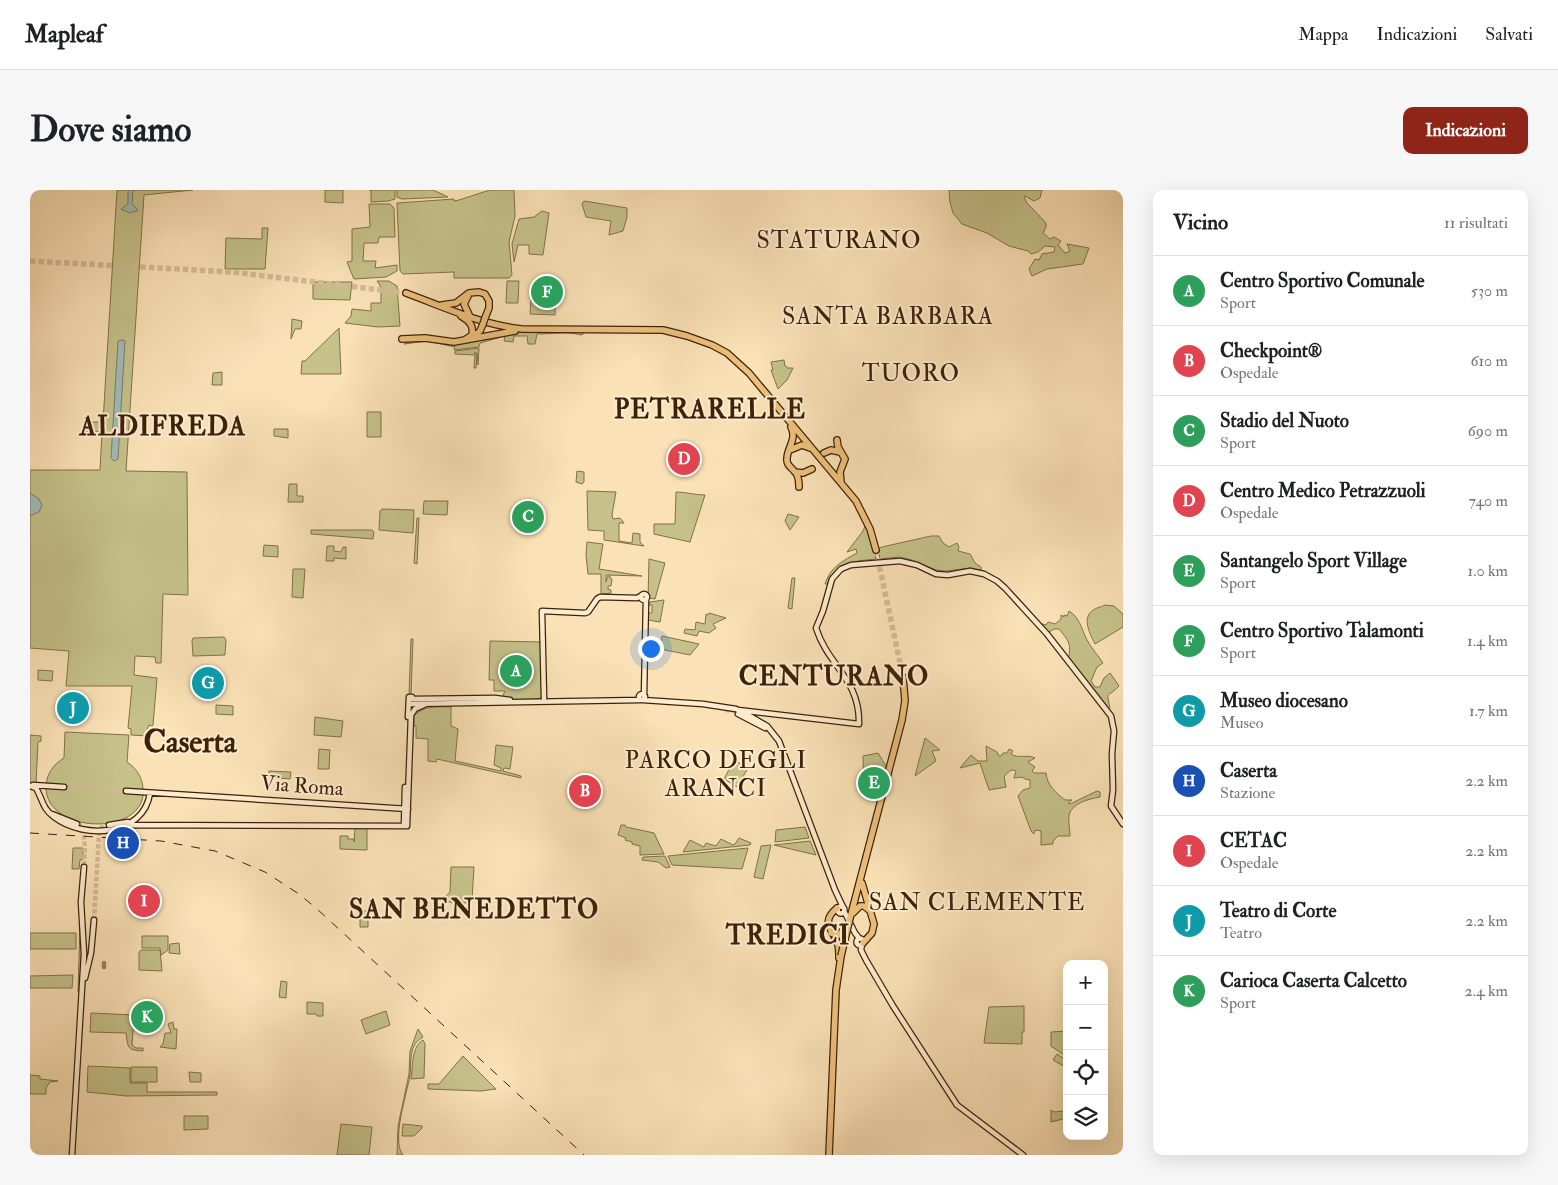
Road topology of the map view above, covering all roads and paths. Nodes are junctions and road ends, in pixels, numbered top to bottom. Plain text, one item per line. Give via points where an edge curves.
1 (476, 292) junction
2 (406, 293) tunnel mouth
3 (439, 305) junction
4 (455, 312) junction
5 (470, 317) junction
6 (522, 329) junction
7 (404, 339) dead end
8 (466, 340) junction
9 (788, 420) junction
10 (837, 440) dead end
11 (790, 450) junction
12 (838, 450) junction
13 (815, 451) junction
14 (824, 453) dead end
15 (812, 469) dead end
16 (830, 470) junction
17 (841, 470) junction
18 (797, 473) junction
19 (841, 482) junction
20 (799, 487) dead end
21 (876, 550) tunnel mouth
22 (903, 676) tunnel mouth
23 (643, 698) junction
24 (544, 700) junction
25 (411, 701) junction
26 (452, 701) junction
27 (426, 704) junction
28 (738, 711) junction
29 (756, 711) junction
30 (766, 713) junction
31 (762, 721) junction
32 (777, 738) junction
33 (30, 785) edge
34 (41, 785) junction
35 (64, 787) tunnel mouth
36 (126, 791) tunnel mouth
37 (38, 792) junction
38 (150, 792) junction
39 (406, 809) junction
40 (48, 812) junction
41 (137, 819) junction
42 (77, 824) dead end
43 (1123, 824) edge
44 (109, 825) dead end
45 (126, 825) junction
46 (84, 867) tunnel mouth
47 (862, 878) junction
48 (839, 910) junction
49 (870, 912) junction
50 (94, 920) tunnel mouth
51 (850, 920) junction
52 (831, 933) junction
53 (860, 942) junction
54 (840, 956) junction
55 (73, 1155) edge
56 (828, 1155) edge
57 (1023, 1155) edge

1 - 3 highway via 456,303
1 - 5 highway via 467,297 464,304
1 - 8 highway via 484,294 489,308 476,336
2 - 3 highway
3 - 4 highway
4 - 5 highway
4 - 8 highway via 471,324 472,335
5 - 6 highway
6 - 8 highway
6 - 9 highway via 673,331 727,353
7 - 8 highway
9 - 11 highway via 794,437
9 - 13 highway
10 - 12 highway
11 - 13 highway via 802,445
11 - 18 highway via 789,466
12 - 14 highway
12 - 17 highway via 845,459
13 - 16 highway
15 - 18 highway
16 - 17 highway
16 - 19 highway
17 - 19 highway
18 - 20 highway
19 - 21 highway via 865,516
22 - 47 highway via 904,715
23 - 24 main road via 632,701
23 - 24 main road via 643,598 600,597 585,613 542,611
23 - 28 main road
24 - 26 main road
25 - 26 main road
25 - 27 main road
25 - 39 main road
26 - 27 main road
27 - 39 main road via 411,715
28 - 29 main road
28 - 31 main road
28 - 32 main road
29 - 30 main road
29 - 31 main road
30 - 31 main road
30 - 43 main road via 859,724 851,685 821,640 816,624 833,577 841,570 850,565 900,561 936,574 978,572 990,576 1005,588 1056,644 1111,716 1114,731 1110,804
31 - 32 main road
32 - 48 main road via 835,890
33 - 34 main road
33 - 37 main road
34 - 35 main road
34 - 37 main road
36 - 38 main road, Via Roma
37 - 40 main road
38 - 39 main road, Via Roma
38 - 41 main road via 147,806
39 - 45 main road via 404,826
40 - 42 main road
40 - 45 main road via 69,825 86,830 112,830
41 - 44 main road
41 - 45 main road
46 - 55 main road via 84,954
47 - 49 highway
47 - 51 highway
48 - 52 highway via 828,925
48 - 53 main road
49 - 51 highway via 860,906
49 - 53 highway via 874,924 870,936
50 - 55 main road via 85,976
51 - 52 highway, bridge via 842,934
51 - 54 highway, bridge
52 - 54 highway
53 - 57 main road via 866,960 892,1005 957,1104
54 - 56 highway

